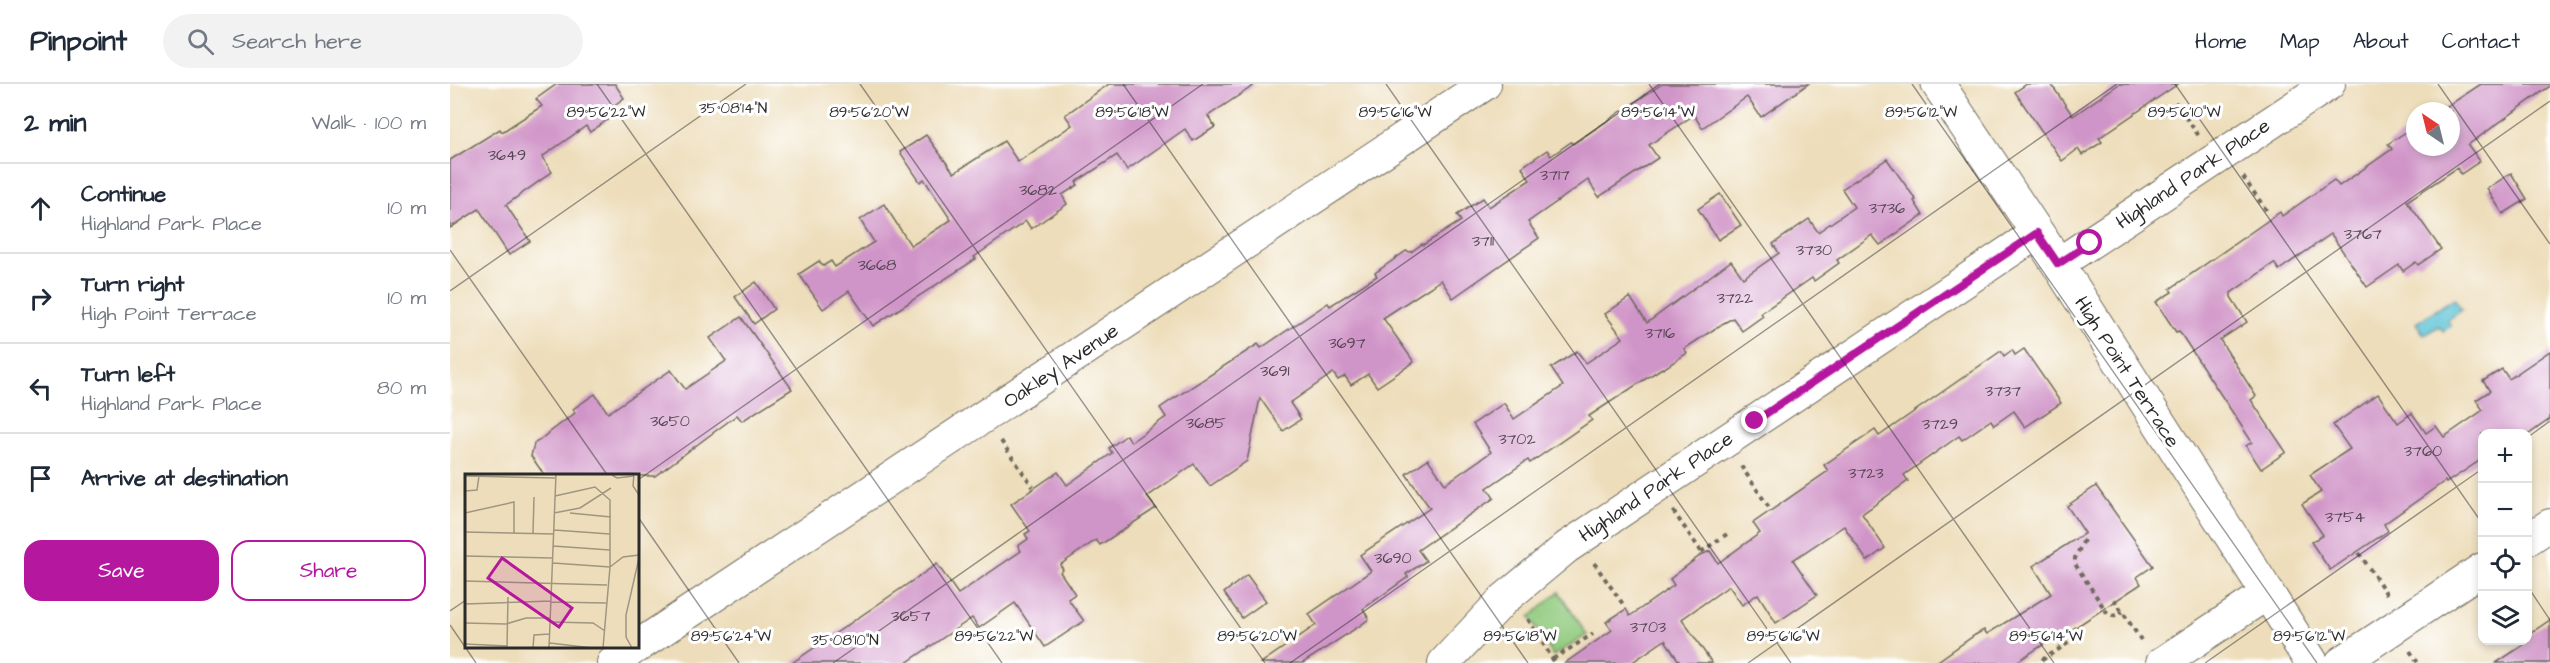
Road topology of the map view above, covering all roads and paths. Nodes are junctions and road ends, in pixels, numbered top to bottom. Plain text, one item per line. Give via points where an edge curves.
1 (1485, 84) edge
2 (1938, 84) edge
3 (2329, 84) edge
4 (2175, 102) dead end
5 (2199, 136) dead end
6 (2243, 177) dead end
7 (2269, 214) dead end
8 (2037, 233) junction
9 (2058, 264) junction
10 (998, 435) dead end
11 (1741, 466) dead end
12 (1033, 487) dead end
13 (1770, 509) dead end
14 (1673, 510) dead end
15 (2550, 525) edge
16 (1727, 534) dead end
17 (2531, 537) edge
18 (2084, 540) dead end
19 (2359, 553) dead end
20 (1594, 562) dead end
21 (2478, 572) edge
22 (2268, 593) junction
23 (2388, 596) dead end
24 (2114, 599) dead end
25 (1625, 607) dead end
26 (2123, 612) junction
27 (1526, 615) dead end
28 (2070, 628) dead end
29 (1593, 634) dead end
30 (2141, 640) dead end
31 (639, 645) edge
32 (634, 648) edge
33 (2410, 651) dead end
34 (2042, 660) dead end
35 (1554, 661) edge
36 (613, 663) edge
37 (1444, 663) edge
38 (2162, 663) edge
39 (2312, 663) edge
40 (2341, 663) edge
41 (2418, 663) edge

1 - 31 street, Oakley Avenue
2 - 8 street, High Point Terrace
3 - 9 street, Highland Park Place
4 - 5 path
6 - 7 path
8 - 9 street, High Point Terrace
8 - 37 street, Highland Park Place via 1567,547 1503,600
9 - 22 street, High Point Terrace
10 - 12 path
11 - 13 path
14 - 16 path via 1702,553
15 - 17 street
18 - 26 path via 2075,564 2108,614
19 - 23 path
20 - 25 path
21 - 40 street
22 - 38 street
22 - 39 street, High Point Terrace
24 - 26 path
26 - 30 path
27 - 35 path
28 - 34 path via 2076,638
29 - 35 path
32 - 36 street, Oakley Avenue
33 - 41 path

